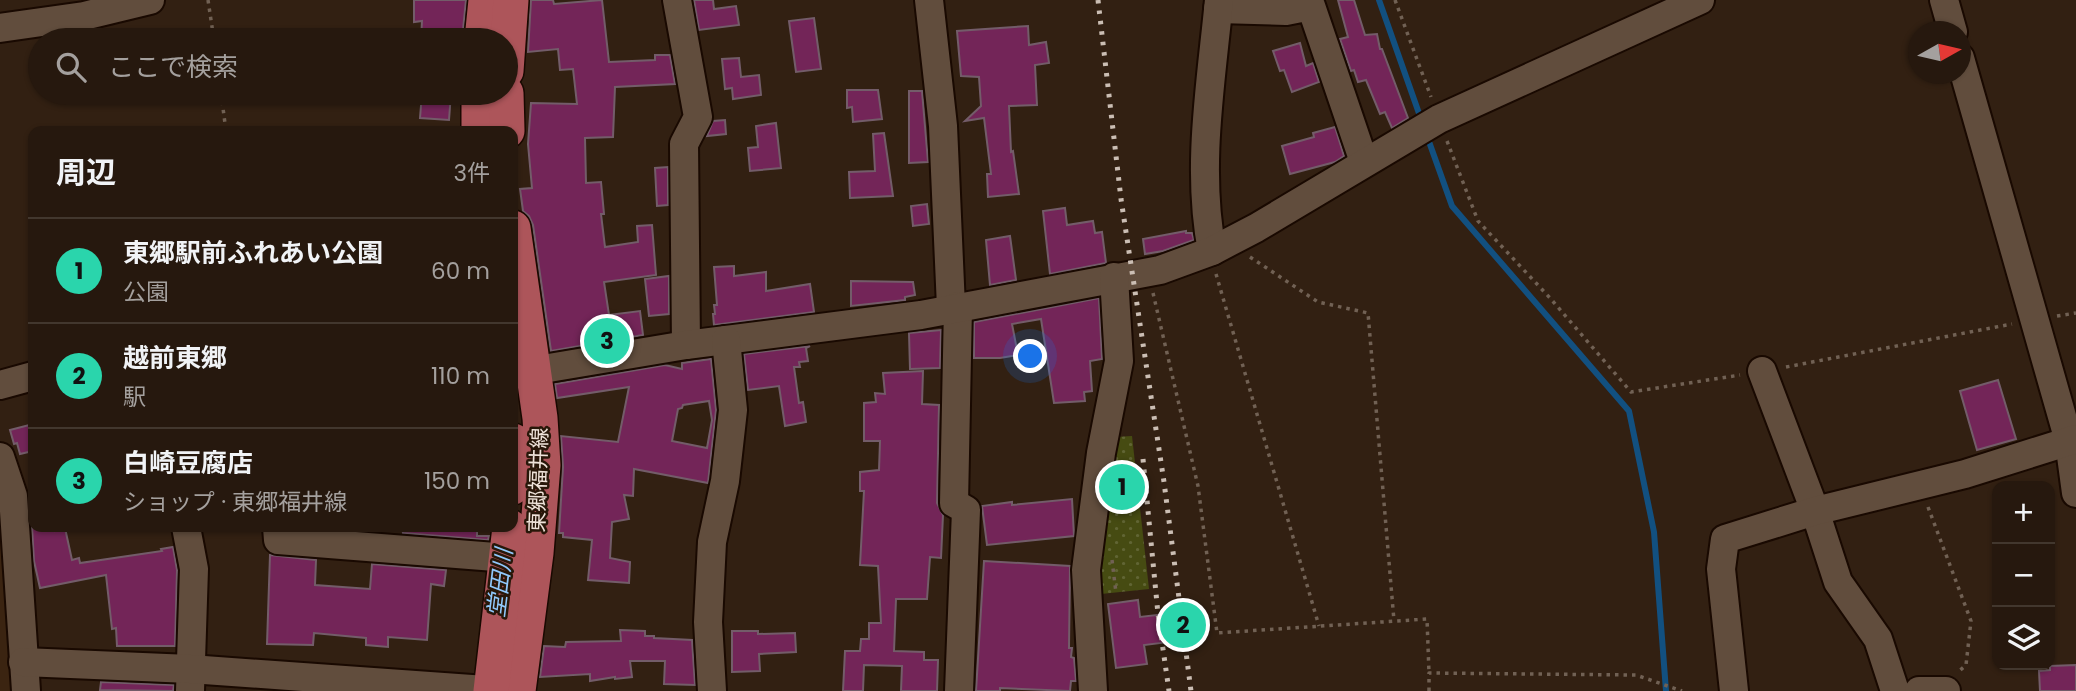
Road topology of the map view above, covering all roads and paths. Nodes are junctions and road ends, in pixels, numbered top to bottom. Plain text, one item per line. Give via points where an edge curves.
1 (150, 0) edge
2 (208, 0) edge
3 (486, 0) edge
4 (511, 0) edge
5 (677, 0) edge
6 (929, 0) edge
7 (1395, 0) edge
8 (1700, 0) edge
9 (1944, 0) edge
10 (1218, 4) edge
11 (83, 8) edge
12 (1950, 21) edge
13 (0, 27) edge
14 (212, 28) edge
15 (483, 28) edge
16 (509, 28) edge
17 (1968, 84) edge
18 (223, 105) edge
19 (479, 105) edge
20 (506, 105) edge
21 (1439, 119) junction
22 (225, 126) edge
23 (480, 126) edge
24 (507, 126) edge
25 (1364, 162) junction
26 (1220, 247) junction
27 (1148, 272) junction
28 (1114, 277) junction
29 (518, 300) edge
30 (955, 307) junction
31 (2035, 320) junction
32 (726, 340) junction
33 (686, 345) junction
34 (1762, 372) junction
35 (523, 373) edge
36 (28, 377) edge
37 (0, 385) edge
38 (2073, 440) edge
39 (0, 457) edge
40 (519, 465) edge
41 (1920, 485) junction
42 (518, 486) edge
43 (2076, 493) edge
44 (23, 495) edge
45 (1815, 511) junction
46 (188, 532) edge
47 (278, 532) edge
48 (516, 532) edge
49 (515, 550) edge
50 (1394, 621) junction
51 (1319, 626) junction
52 (23, 662) junction
53 (1429, 673) junction
54 (190, 680) edge
55 (1680, 690) edge
56 (1940, 690) edge
57 (26, 691) edge
58 (491, 691) edge
59 (500, 691) edge
60 (517, 691) edge
61 (712, 691) edge
62 (959, 691) edge
63 (1093, 691) edge
64 (1429, 691) edge
65 (1734, 691) edge
66 (1895, 691) edge
67 (1919, 691) edge
68 (1946, 691) edge

1 - 11 street
2 - 14 path
3 - 15 main road
4 - 16 main road
5 - 33 street via 698,117 684,144
6 - 30 street
7 - 21 path
8 - 21 street
9 - 12 street
10 - 25 street via 1286,10 1311,6
10 - 26 street via 1205,146 1205,217
11 - 13 street
17 - 31 street
18 - 22 path
19 - 23 main road
20 - 24 main road
21 - 25 street
21 - 34 path via 1478,221 1631,392
25 - 26 street
26 - 27 street
26 - 50 path via 1318,302 1368,313
26 - 51 path via 1217,281
27 - 28 street
27 - 51 path via 1198,486 1217,633
28 - 30 street
28 - 63 street via 1119,361 1086,570
29 - 35 main road, 東郷福井線
30 - 32 street
30 - 62 street via 954,503 966,510
31 - 34 path
31 - 38 street
32 - 33 street
32 - 61 street via 733,410 712,542 708,622
33 - 35 street
34 - 45 street
35 - 40 main road, 東郷福井線
36 - 37 street
38 - 41 street
38 - 43 street
39 - 44 street
40 - 42 main road, 東郷福井線
41 - 45 street
41 - 56 path via 1970,621 1966,665
44 - 52 street
45 - 65 street via 1724,539 1721,569
45 - 66 street via 1838,582 1878,639
46 - 54 street via 194,569
47 - 49 street via 278,540
48 - 49 main road, 東郷福井線
49 - 58 main road, 東郷福井線
49 - 60 main road, 東郷福井線
50 - 51 path
50 - 53 path via 1427,619
52 - 54 street
52 - 57 street
53 - 55 path via 1636,676
53 - 64 path
54 - 58 street
56 - 67 street
56 - 68 street
58 - 59 street

